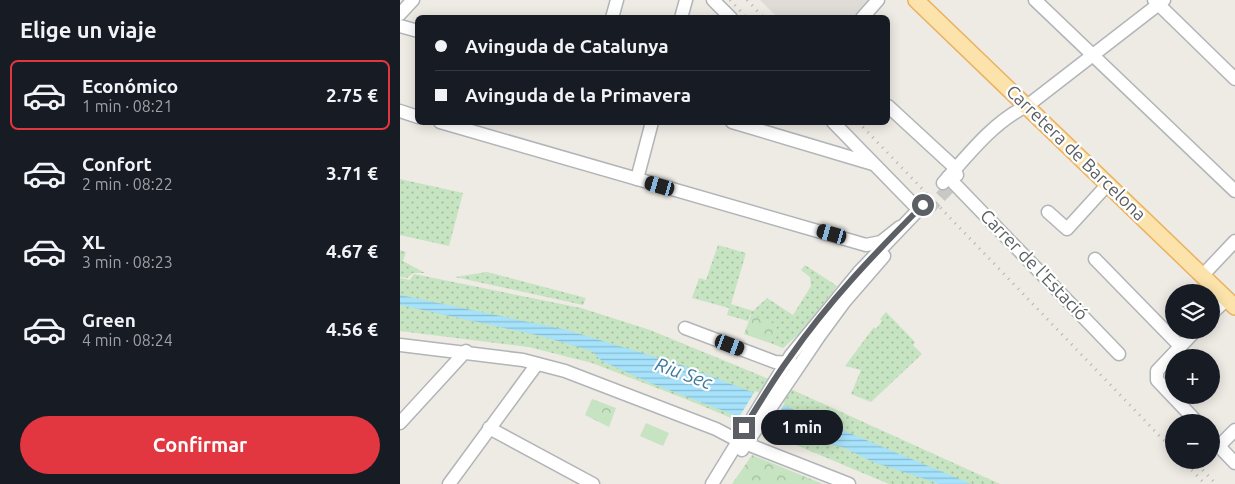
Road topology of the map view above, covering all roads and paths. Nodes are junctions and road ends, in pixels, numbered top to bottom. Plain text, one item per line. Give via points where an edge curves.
1 (413, 0) edge
2 (617, 0) edge
3 (686, 0) edge
4 (713, 0) edge
5 (878, 0) edge
6 (916, 0) edge
7 (1159, 1) edge
8 (1041, 2) edge
9 (400, 14) edge
10 (613, 15) edge
11 (682, 15) edge
12 (728, 15) edge
13 (865, 15) edge
14 (400, 26) edge
15 (415, 30) edge
16 (1094, 54) junction
17 (1235, 79) edge
18 (1020, 104) junction
19 (890, 108) edge
20 (1039, 118) junction
21 (450, 125) edge
22 (651, 125) edge
23 (742, 125) edge
24 (836, 125) edge
25 (873, 164) junction
26 (952, 176) junction
27 (637, 179) junction
28 (1108, 184) junction
29 (1235, 191) edge
30 (923, 208) junction
31 (1048, 212) dead end
32 (900, 226) junction
33 (1235, 241) edge
34 (861, 242) junction
35 (1095, 259) dead end
36 (872, 268) junction
37 (1202, 276) junction
38 (1231, 303) edge
39 (1220, 309) edge
40 (685, 328) dead end
41 (1187, 339) edge
42 (400, 345) edge
43 (1180, 346) junction
44 (466, 351) junction
45 (1119, 354) dead end
46 (536, 364) junction
47 (786, 372) junction
48 (1189, 414) edge
49 (400, 423) edge
50 (489, 428) junction
51 (1235, 430) edge
52 (1220, 439) edge
53 (743, 445) junction
54 (1220, 447) edge
55 (1235, 463) edge
56 (449, 484) edge
57 (592, 484) edge
58 (712, 484) edge
59 (721, 484) edge
60 (848, 484) edge

1 - 9 street
2 - 10 street
3 - 11 street
4 - 12 street
5 - 13 street
6 - 18 main road, Carretera de Barcelona
7 - 16 street
7 - 17 street
8 - 16 street
14 - 15 street
16 - 18 street
16 - 29 street
18 - 20 main road, Carretera de Barcelona
18 - 26 street
19 - 26 street, Carrer de l'Estació
20 - 26 street via 1021,116 1014,120
20 - 28 main road, Carretera de Barcelona
21 - 27 street
22 - 27 street
23 - 25 street
24 - 25 street
25 - 30 street
26 - 45 street, Carrer de l'Estació
27 - 34 street
28 - 31 street via 1067,228
28 - 37 main road, Carretera de Barcelona
30 - 32 street
30 - 36 street
32 - 34 street via 881,242 873,245
32 - 36 street via 880,248
33 - 37 street
34 - 36 street
35 - 43 street
36 - 47 street via 837,305
37 - 38 main road, Carretera de Barcelona
38 - 39 street
40 - 47 street
41 - 43 street
42 - 44 street
43 - 48 street via 1156,375
44 - 46 street
44 - 49 street
46 - 50 street
46 - 53 street via 565,371 658,407 729,435
47 - 53 street
50 - 56 street
50 - 57 street
51 - 52 street
53 - 58 street
53 - 59 street
53 - 60 street
54 - 55 street

